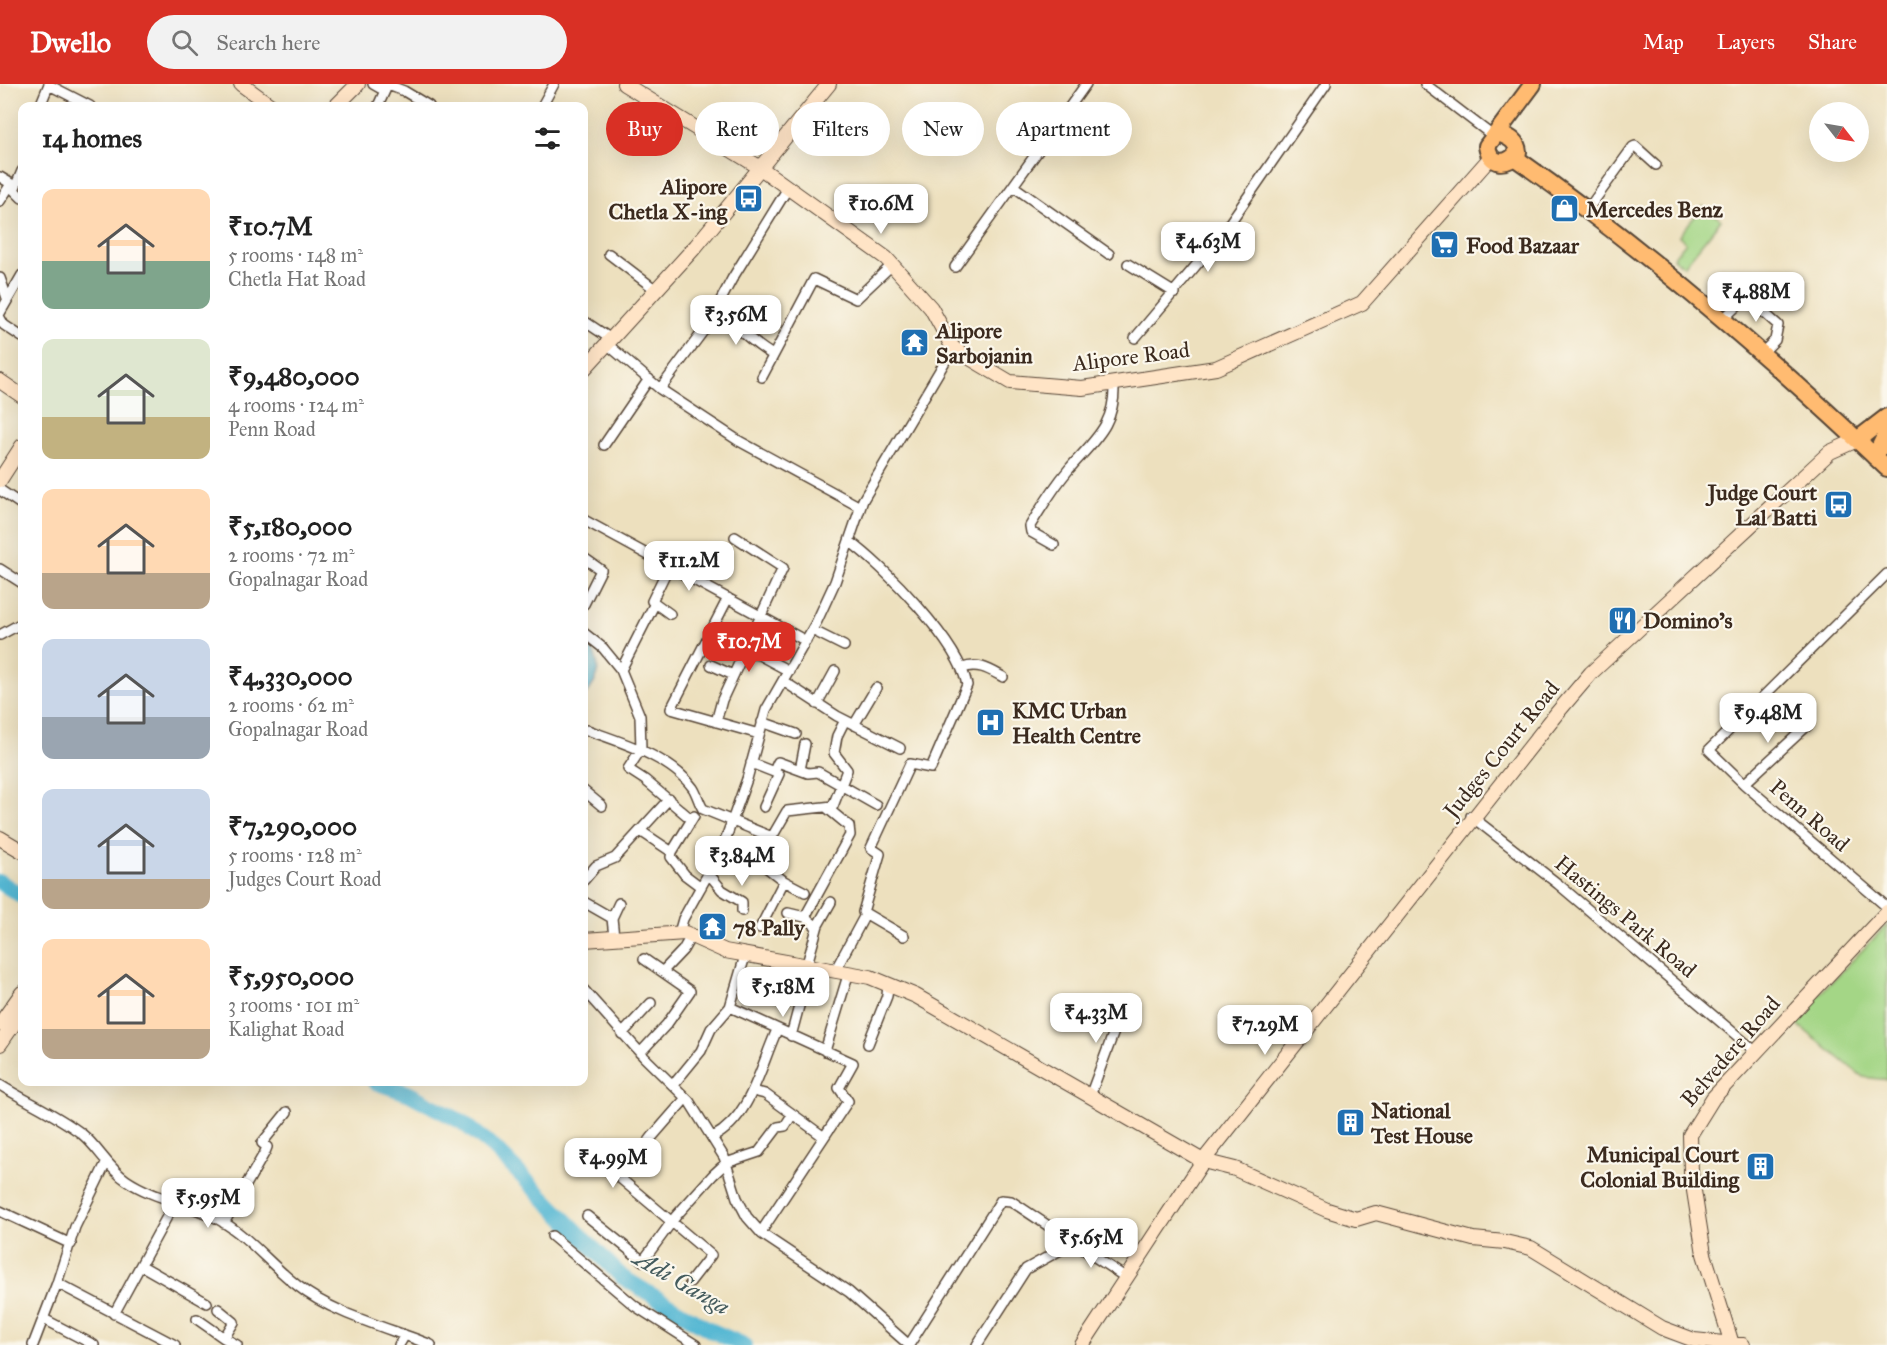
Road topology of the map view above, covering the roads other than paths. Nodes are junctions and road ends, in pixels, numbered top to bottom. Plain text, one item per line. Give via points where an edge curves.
1 (49, 84) edge
2 (241, 84) edge
3 (358, 84) edge
4 (373, 84) edge
5 (388, 84) edge
6 (554, 84) edge
7 (624, 84) edge
8 (829, 84) edge
9 (1086, 84) edge
10 (1326, 84) edge
11 (1425, 84) edge
12 (1533, 84) edge
13 (42, 102) edge
14 (83, 102) edge
15 (266, 102) edge
16 (340, 102) edge
17 (380, 102) edge
18 (422, 102) edge
19 (544, 102) edge
20 (1496, 134) junction
21 (1491, 157) junction
22 (1514, 157) junction
23 (1656, 165) dead end
24 (759, 167) junction
25 (0, 177) edge
26 (18, 177) edge
27 (13, 185) junction
28 (1013, 186) junction
29 (788, 188) junction
30 (18, 196) edge
31 (0, 201) edge
32 (1588, 209) junction
33 (609, 254) dead end
34 (1109, 254) dead end
35 (1128, 264) dead end
36 (892, 265) junction
37 (955, 267) dead end
38 (0, 278) edge
39 (18, 284) edge
40 (656, 290) junction
41 (1175, 293) junction
42 (8, 298) junction
43 (716, 310) junction
44 (0, 313) edge
45 (0, 318) edge
46 (1722, 320) junction
47 (588, 324) edge
48 (18, 334) edge
49 (1135, 338) dead end
50 (609, 341) junction
51 (953, 348) junction
52 (1761, 354) junction
53 (773, 355) junction
54 (588, 365) edge
55 (762, 377) dead end
56 (649, 379) junction
57 (0, 381) edge
58 (1114, 383) junction
59 (660, 389) junction
60 (18, 393) edge
61 (1887, 417) edge
62 (1887, 432) edge
63 (1857, 440) junction
64 (604, 445) dead end
65 (18, 452) edge
66 (1881, 463) edge
67 (0, 480) edge
68 (0, 490) edge
69 (18, 502) edge
70 (861, 507) junction
71 (588, 522) edge
72 (735, 537) dead end
73 (849, 541) junction
74 (1054, 545) dead end
75 (588, 561) edge
76 (669, 566) junction
77 (0, 569) edge
78 (1887, 574) edge
79 (18, 580) edge
80 (588, 596) edge
81 (728, 598) junction
82 (655, 603) junction
83 (670, 614) dead end
84 (760, 616) junction
85 (18, 625) edge
86 (812, 630) junction
87 (0, 635) edge
88 (588, 636) edge
89 (806, 641) junction
90 (844, 646) dead end
91 (744, 652) junction
92 (711, 665) dead end
93 (963, 668) junction
94 (621, 670) junction
95 (789, 671) junction
96 (835, 671) dead end
97 (734, 675) junction
98 (1003, 677) dead end
99 (783, 681) junction
100 (876, 688) dead end
101 (818, 704) junction
102 (716, 722) junction
103 (762, 722) junction
104 (850, 723) junction
105 (1809, 724) dead end
106 (588, 730) edge
107 (759, 734) junction
108 (796, 734) dead end
109 (805, 744) dead end
110 (900, 748) dead end
111 (641, 749) junction
112 (751, 763) junction
113 (800, 770) junction
114 (774, 771) junction
115 (1744, 784) junction
116 (840, 786) junction
117 (588, 794) edge
118 (669, 799) junction
119 (876, 805) dead end
120 (602, 806) dead end
121 (701, 806) junction
122 (764, 807) dead end
123 (826, 807) junction
124 (1471, 816) junction
125 (691, 819) junction
126 (732, 821) junction
127 (642, 832) junction
128 (0, 838) edge
129 (18, 844) edge
130 (722, 849) junction
131 (672, 852) junction
132 (709, 874) junction
133 (588, 875) edge
134 (784, 881) junction
135 (701, 887) junction
136 (805, 892) dead end
137 (831, 902) dead end
138 (619, 903) dead end
139 (588, 904) edge
140 (1887, 907) edge
141 (742, 911) dead end
142 (1887, 912) edge
143 (788, 913) dead end
144 (865, 915) junction
145 (805, 917) junction
146 (612, 918) junction
147 (817, 927) junction
148 (760, 928) dead end
149 (685, 935) junction
150 (903, 936) dead end
151 (614, 937) junction
152 (588, 940) edge
153 (745, 956) junction
154 (644, 959) dead end
155 (808, 964) junction
156 (663, 971) junction
157 (842, 971) junction
158 (888, 984) junction
159 (588, 995) edge
160 (18, 999) edge
161 (1125, 1002) dead end
162 (651, 1003) dead end
163 (730, 1007) junction
164 (18, 1018) edge
165 (0, 1024) edge
166 (777, 1030) junction
167 (622, 1034) junction
168 (791, 1036) junction
169 (0, 1044) edge
170 (868, 1044) dead end
171 (825, 1051) junction
172 (1755, 1051) junction
173 (640, 1053) junction
174 (674, 1084) junction
175 (0, 1085) edge
176 (753, 1091) junction
177 (1090, 1096) junction
178 (686, 1098) junction
179 (287, 1112) dead end
180 (792, 1115) junction
181 (713, 1137) junction
182 (824, 1137) junction
183 (1200, 1160) junction
184 (106, 1163) junction
185 (726, 1163) junction
186 (175, 1202) junction
187 (0, 1211) edge
188 (587, 1216) dead end
189 (672, 1221) junction
190 (224, 1223) junction
191 (760, 1232) junction
192 (552, 1236) dead end
193 (1075, 1242) junction
194 (70, 1244) junction
195 (142, 1266) junction
196 (1122, 1275) junction
197 (690, 1282) dead end
198 (57, 1283) junction
199 (207, 1304) dead end
200 (218, 1309) dead end
201 (114, 1314) junction
202 (44, 1319) junction
203 (197, 1319) dead end
204 (405, 1335) junction
205 (224, 1338) junction
206 (35, 1344) edge
207 (1732, 1344) edge
208 (94, 1345) edge
209 (175, 1345) edge
210 (237, 1345) edge
211 (399, 1345) edge
212 (431, 1345) edge
213 (696, 1345) edge
214 (909, 1345) edge
215 (977, 1345) edge
216 (1074, 1345) edge
217 (1082, 1345) edge

1 - 13 street
1 - 14 street
2 - 15 main road
3 - 16 main road
4 - 5 street via 380,88
5 - 17 street
5 - 18 street
6 - 19 street
7 - 24 main road
8 - 24 main road
9 - 28 street
10 - 41 street via 1220,237
11 - 20 street
12 - 20 highway
20 - 21 highway via 1487,146
20 - 22 highway via 1512,139 1518,146
21 - 22 highway via 1503,163
21 - 58 main road, Alipore Road via 1362,303 1216,368
22 - 32 highway
23 - 32 street via 1633,147
24 - 29 main road
24 - 40 main road
25 - 27 street
26 - 27 street
27 - 30 street
27 - 31 street
28 - 34 street
28 - 37 street
29 - 36 main road
29 - 43 street
32 - 46 highway
33 - 40 street
35 - 41 street
36 - 51 main road via 931,308
36 - 53 street via 856,299 814,279
38 - 42 street
39 - 42 street
40 - 50 main road
41 - 49 street
42 - 44 street
43 - 53 street via 750,341
43 - 59 street
45 - 48 street
46 - 52 highway
46 - 52 street via 1740,303 1752,302 1761,309 1778,325 1778,333
47 - 50 street
50 - 54 main road
50 - 56 street
51 - 58 main road, Alipore Road via 1010,382 1082,388
51 - 70 street
52 - 63 highway
53 - 55 street
56 - 59 street
56 - 64 street
57 - 60 main road
58 - 74 street via 1115,404 1107,424 1049,495 1030,526 1031,532
59 - 70 street via 739,441
61 - 63 highway, Judges Court Road
62 - 66 highway
63 - 66 highway
63 - 124 main road, Judges Court Road via 1830,452 1591,673 1485,804 1474,808
65 - 67 main road
68 - 69 street
70 - 73 street
71 - 76 street
72 - 84 street via 783,568
73 - 86 street
73 - 93 street via 930,621
75 - 80 street via 602,570
76 - 81 street
76 - 82 street via 652,601
77 - 79 street
78 - 115 street, Penn Road via 1709,750
81 - 84 street
81 - 102 street via 671,709
82 - 83 street
82 - 94 street
84 - 89 street
84 - 91 street
85 - 87 street
86 - 89 street
86 - 90 street
88 - 94 street
89 - 95 street
91 - 95 street via 759,655
91 - 97 street
92 - 97 street
93 - 98 street via 982,666
93 - 144 street via 967,685 931,768 910,764 871,848 880,854
94 - 111 street via 640,716
95 - 99 street
96 - 101 street
97 - 102 street
99 - 101 street
99 - 103 street
100 - 104 street
101 - 104 street
102 - 107 street
103 - 107 street
103 - 108 street
104 - 110 street
104 - 116 street via 837,736 834,753 847,770
105 - 115 street
106 - 111 street
107 - 112 street
109 - 113 street
111 - 118 street via 628,770
111 - 121 street via 683,776
112 - 114 street
112 - 126 street
113 - 114 street via 778,762
113 - 116 street via 818,772
114 - 122 street via 779,774
115 - 140 street, Penn Road
116 - 119 street
116 - 123 street via 833,806
117 - 120 street
118 - 125 street
118 - 127 street
121 - 125 street
121 - 126 street
123 - 126 street via 787,811 772,837
123 - 145 street via 849,826 850,835
124 - 172 street, Hastings Park Road via 1558,884
124 - 183 main road, Judges Court Road via 1371,934
125 - 131 street
126 - 130 street
127 - 131 street
127 - 133 street via 615,858 596,866
128 - 129 main road
130 - 132 street
130 - 134 street via 762,864
131 - 135 street via 671,857 685,875
132 - 135 street
132 - 141 street via 722,890 742,902
134 - 136 street
134 - 148 street
135 - 149 street via 683,919
137 - 147 street
138 - 146 street
139 - 146 street
142 - 172 main road, Belvedere Road
143 - 145 street
144 - 150 street
144 - 157 street
145 - 147 street
146 - 151 street
147 - 155 street
149 - 151 main road
149 - 153 main road
149 - 156 street via 683,950
151 - 152 main road
153 - 155 main road
153 - 163 street
154 - 156 street
155 - 157 main road
155 - 168 street
156 - 173 street via 690,991
157 - 158 main road
157 - 171 street
158 - 170 street
158 - 177 main road via 922,999
159 - 167 street
160 - 165 main road
161 - 177 street
162 - 167 street
163 - 166 street
163 - 174 street
164 - 169 main road
166 - 168 street
166 - 176 street
167 - 173 street
168 - 171 street
171 - 182 street via 853,1063 839,1088 848,1101
172 - 207 main road, Belvedere Road via 1713,1098 1690,1135 1691,1172 1704,1254
173 - 174 street
174 - 178 street
175 - 184 street via 45,1108 84,1136
176 - 180 street via 765,1094
176 - 181 street via 728,1129
177 - 183 main road
178 - 181 street
178 - 189 street via 621,1179
179 - 190 street via 262,1143 266,1152
180 - 182 street
180 - 185 street via 759,1152
181 - 185 street
182 - 191 street
183 - 196 main road
183 - 207 main road via 1235,1169 1356,1219 1376,1213 1473,1239 1531,1248 1662,1328 1694,1341
183 - 217 main road
184 - 186 street via 125,1180
184 - 194 street
185 - 189 street
185 - 191 street via 737,1198
186 - 190 street
186 - 195 street
187 - 194 street
188 - 189 street via 641,1262
189 - 197 street via 711,1255
190 - 204 street via 257,1247 298,1287 345,1312
191 - 214 street via 849,1292
192 - 213 street via 635,1306
193 - 196 street
193 - 214 street via 1011,1201 1002,1200
193 - 215 street via 1026,1269
194 - 198 street
195 - 199 street
195 - 201 street
196 - 216 main road
198 - 201 street
198 - 202 street
200 - 205 street via 234,1322
201 - 209 street
202 - 206 street
202 - 208 street
203 - 205 street
204 - 211 street
204 - 212 street
205 - 210 street

